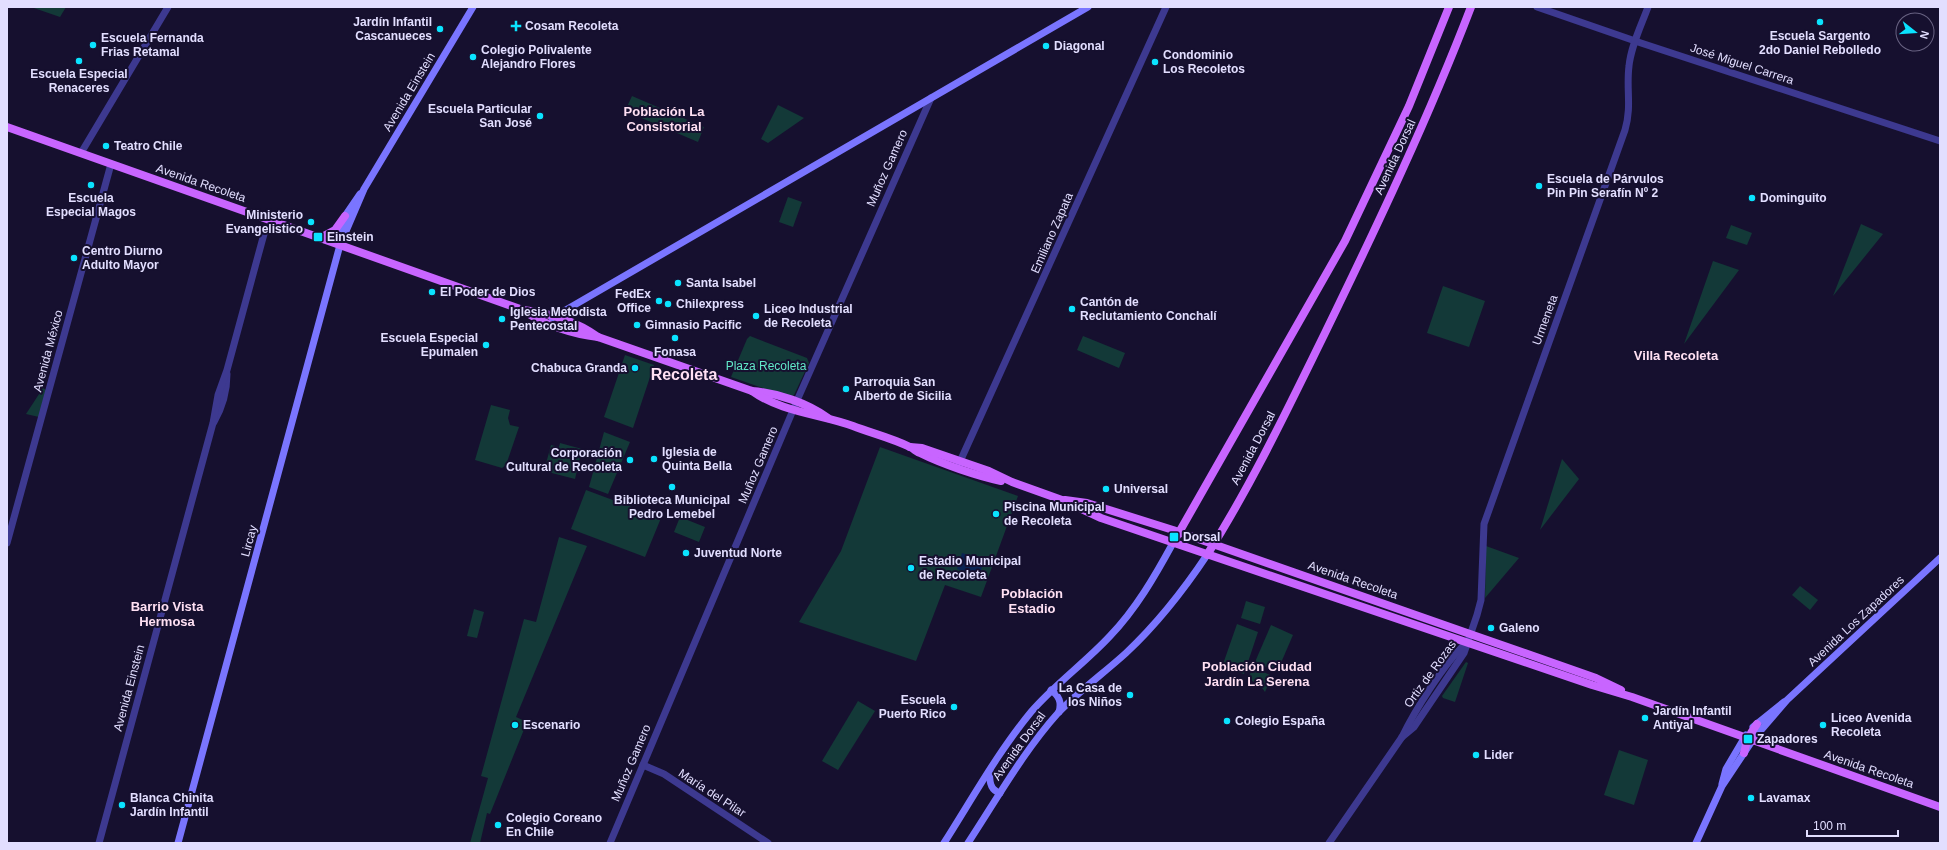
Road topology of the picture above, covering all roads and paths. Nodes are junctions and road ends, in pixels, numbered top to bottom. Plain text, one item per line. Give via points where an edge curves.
1 (168, 7) edge
2 (473, 7) edge
3 (1088, 7) edge
4 (1166, 7) edge
5 (1449, 7) edge
6 (1471, 7) edge
7 (1537, 7) edge
8 (1648, 7) edge
9 (1635, 41) junction
10 (931, 98) junction
11 (7, 127) edge
12 (1940, 141) edge
13 (81, 153) junction
14 (111, 164) junction
15 (364, 189) junction
16 (259, 216) junction
17 (345, 216) junction
18 (277, 222) junction
19 (264, 234) junction
20 (320, 238) junction
21 (340, 245) junction
22 (523, 310) junction
23 (554, 317) junction
24 (545, 322) junction
25 (598, 337) junction
26 (795, 406) junction
27 (959, 464) junction
28 (1062, 500) junction
29 (1144, 521) junction
30 (1130, 528) junction
31 (1179, 532) junction
32 (7, 543) edge
33 (1173, 543) junction
34 (1214, 544) junction
35 (1207, 555) junction
36 (1940, 558) edge
37 (1403, 610) junction
38 (1390, 615) junction
39 (1470, 634) junction
40 (1467, 642) junction
41 (1051, 690) junction
42 (1632, 697) junction
43 (1787, 700) junction
44 (1059, 712) junction
45 (1757, 724) junction
46 (1744, 738) junction
47 (1752, 740) junction
48 (1744, 753) junction
49 (643, 765) junction
50 (990, 770) junction
51 (1722, 786) junction
52 (1000, 793) junction
53 (1940, 807) edge
54 (99, 843) edge
55 (178, 843) edge
56 (610, 843) edge
57 (768, 843) edge
58 (944, 843) edge
59 (968, 843) edge
60 (1329, 843) edge
61 (1696, 843) edge

1 - 13 street
2 - 15 main road, Avenida Einstein
3 - 10 main road
4 - 27 street, Emiliano Zapata
5 - 31 main road, Avenida Dorsal via 1409,106 1345,241
6 - 34 main road, Avenida Dorsal via 1431,109 1348,287 1282,420
7 - 9 street, José Miguel Carrera
8 - 9 street, Urmeneta
9 - 12 street, José Miguel Carrera
9 - 39 street, Urmeneta via 1629,66 1630,108 1625,130 1484,524 1481,600
10 - 23 main road
10 - 26 street, Muñoz Gamero
11 - 13 main road, Avenida Recoleta
13 - 14 main road, Avenida Recoleta
14 - 16 main road, Avenida Recoleta
14 - 32 street, Avenida México
15 - 17 main road, Avenida Einstein
15 - 21 main road, Avenida Einstein
16 - 18 main road, Avenida Recoleta
16 - 19 street
17 - 20 main road via 335,230
17 - 21 main road, Avenida Einstein
18 - 19 street
18 - 20 main road, Avenida Recoleta
19 - 54 street, Avenida Einstein via 218,395 213,424
20 - 21 main road, Avenida Recoleta
21 - 22 main road, Avenida Recoleta
21 - 55 main road, Lircay
22 - 23 main road, Avenida Recoleta
22 - 24 main road, Avenida Recoleta
23 - 24 main road
23 - 25 main road, Avenida Recoleta
24 - 25 main road, Avenida Recoleta via 585,336
25 - 26 main road, Avenida Recoleta via 752,391 763,399
26 - 27 main road, Avenida Recoleta via 814,417 828,418 910,447 922,448
26 - 49 street, Muñoz Gamero
27 - 28 main road, Avenida Recoleta
28 - 29 main road, Avenida Recoleta via 1087,503
28 - 30 main road, Avenida Recoleta
29 - 30 main road via 1139,526
29 - 31 main road, Avenida Recoleta
30 - 33 main road, Avenida Recoleta
31 - 33 main road, Avenida Dorsal
31 - 34 main road, Avenida Recoleta
33 - 35 main road, Avenida Recoleta
33 - 41 main road, Avenida Dorsal via 1147,588 1123,621 1097,649
34 - 35 main road, Avenida Dorsal
34 - 37 main road, Avenida Recoleta
35 - 38 main road, Avenida Recoleta
35 - 44 main road, Avenida Dorsal via 1182,592 1157,622
36 - 43 main road, Avenida Los Zapadores
37 - 38 main road
37 - 39 main road, Avenida Recoleta
38 - 40 main road, Avenida Recoleta
39 - 40 street, Urmeneta
39 - 42 main road, Avenida Recoleta via 1596,678
40 - 42 main road, Avenida Recoleta
40 - 60 street, Ortiz de Rozas via 1437,681
41 - 44 main road via 1060,702
41 - 50 main road, Avenida Dorsal via 1020,725
42 - 46 main road, Avenida Recoleta
43 - 45 main road, Avenida Los Zapadores
43 - 47 main road, Avenida Los Zapadores
44 - 52 main road, Avenida Dorsal via 1030,747
45 - 46 main road, Avenida Los Zapadores
45 - 47 main road via 1751,733
46 - 47 main road, Avenida Recoleta
46 - 48 main road
46 - 51 main road, Avenida Los Zapadores via 1726,769
47 - 48 main road, Avenida Los Zapadores
47 - 53 main road, Avenida Recoleta
48 - 51 main road, Avenida Los Zapadores
49 - 56 street, Muñoz Gamero
49 - 57 street, María del Pilar via 664,774
50 - 52 main road via 991,786
50 - 58 main road, Avenida Dorsal
51 - 61 main road, Avenida Los Zapadores
52 - 59 main road, Avenida Dorsal

